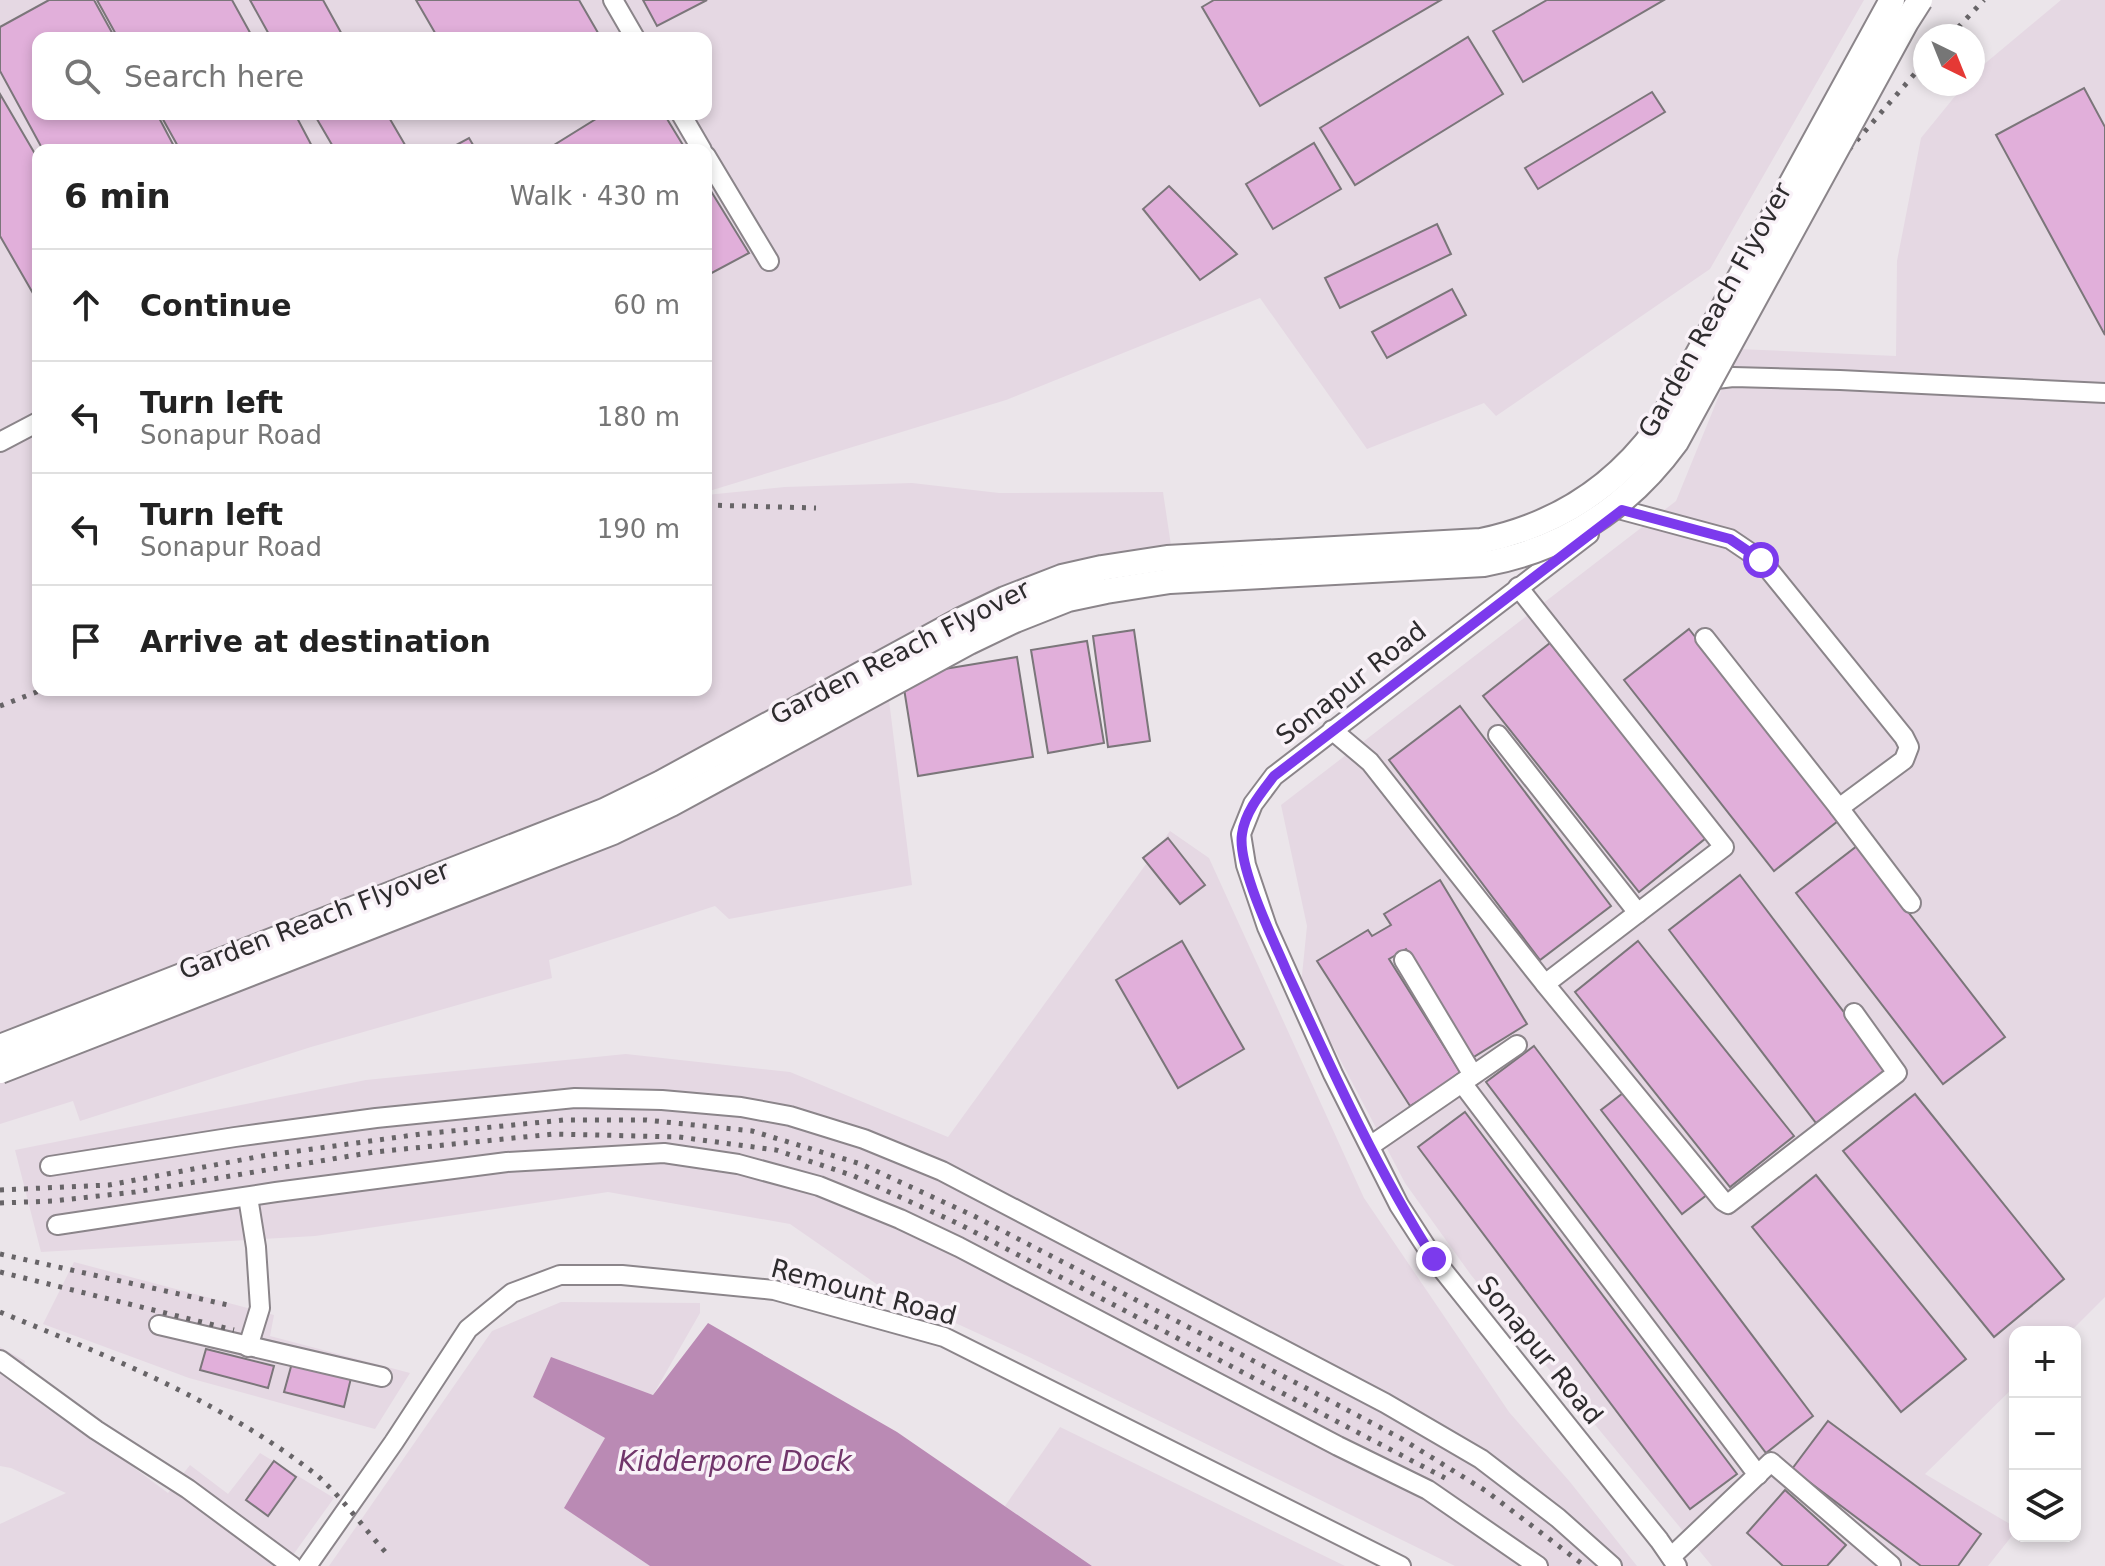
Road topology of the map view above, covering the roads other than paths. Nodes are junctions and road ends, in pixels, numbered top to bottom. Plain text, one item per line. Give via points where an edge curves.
1 (613, 0) edge
2 (1892, 0) edge
3 (1901, 0) edge
4 (1920, 0) edge
5 (632, 32) edge
6 (684, 120) edge
7 (698, 144) edge
8 (712, 166) edge
9 (769, 261) dead end
10 (1700, 381) junction
11 (2105, 393) edge
12 (32, 425) edge
13 (0, 442) edge
14 (1622, 510) junction
15 (1518, 587) junction
16 (1705, 638) dead end
17 (1332, 730) junction
18 (1498, 735) dead end
19 (1839, 808) junction
20 (1911, 903) dead end
21 (1638, 913) junction
22 (1404, 960) dead end
23 (1545, 984) junction
24 (1854, 1013) dead end
25 (1517, 1045) dead end
26 (0, 1047) edge
27 (0, 1071) edge
28 (1468, 1079) junction
29 (1370, 1146) junction
30 (50, 1166) dead end
31 (248, 1197) junction
32 (57, 1225) dead end
33 (159, 1325) dead end
34 (248, 1347) junction
35 (0, 1360) edge
36 (382, 1377) dead end
37 (1758, 1475) junction
38 (1674, 1562) edge
39 (1891, 1565) edge
40 (292, 1566) edge
41 (307, 1566) edge
42 (1401, 1566) edge
43 (1538, 1566) edge
44 (1612, 1566) edge

1 - 5 street
2 - 26 main road, Garden Reach Flyover, bridge via 1657,429 1616,476 1567,512 1481,541 1167,558 1062,577 959,621 604,811
3 - 10 street, Sonapur Road via 1766,244
4 - 27 main road, Garden Reach Flyover, bridge via 1676,442 1642,484 1578,532 1532,552 1484,564 1170,581 1068,599 969,642 613,832
6 - 7 street
8 - 9 street
10 - 11 street via 1840,380
10 - 14 street, Sonapur Road via 1655,467
12 - 13 street
14 - 15 street, Sonapur Road
14 - 19 street via 1730,539 1761,560 1904,737 1909,747 1904,760
15 - 17 street, Sonapur Road
15 - 21 street via 1724,847
16 - 19 street
17 - 23 street via 1370,762
17 - 29 street, Sonapur Road via 1274,776 1253,804 1241,834 1267,927
18 - 21 street
19 - 20 street
21 - 23 street
22 - 28 street
23 - 24 street via 1728,1204 1897,1073
25 - 28 street
28 - 29 street
28 - 37 street
29 - 38 street, Sonapur Road via 1434,1259
30 - 44 street via 345,1122 575,1098 678,1101 790,1116 942,1171 1385,1403 1481,1459
31 - 32 street
31 - 34 street via 260,1308
31 - 43 street via 507,1162 664,1153 738,1164 819,1186 959,1247 1428,1490
33 - 34 street
34 - 36 street
35 - 40 street
37 - 38 street
37 - 39 street via 1771,1462
41 - 42 street, Remount Road via 468,1329 512,1293 560,1275 622,1275 774,1290 944,1337

